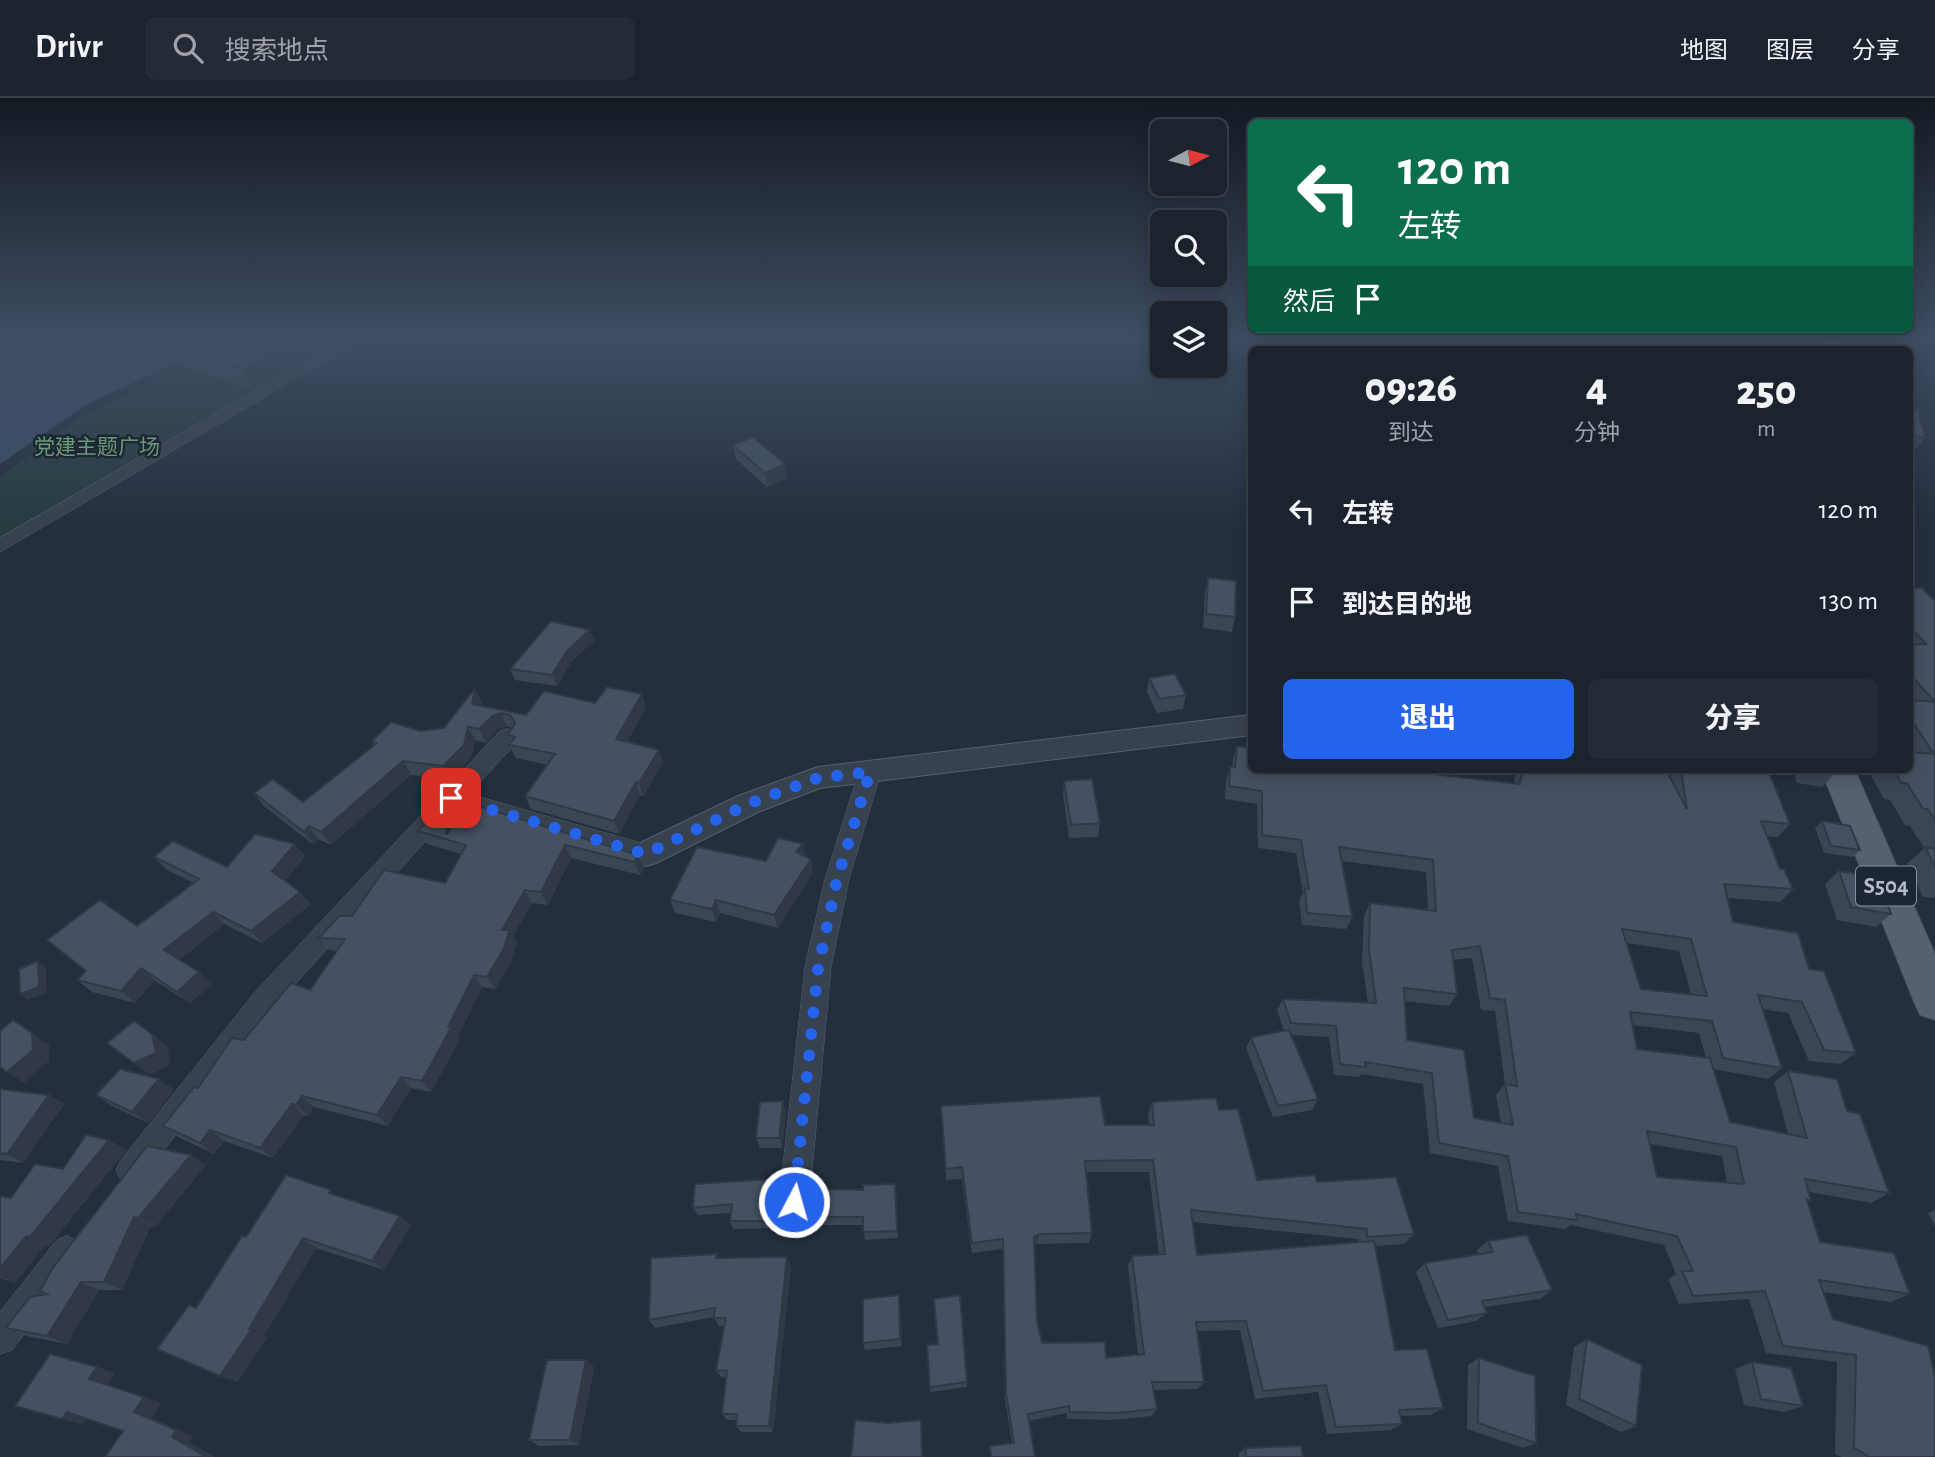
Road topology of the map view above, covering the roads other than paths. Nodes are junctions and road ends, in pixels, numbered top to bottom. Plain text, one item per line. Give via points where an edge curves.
1 (251, 400) edge
2 (0, 546) edge
3 (1248, 724) edge
4 (508, 737) edge
5 (870, 772) junction
6 (1839, 773) edge
7 (451, 798) junction
8 (646, 854) joint
9 (1935, 1002) edge
10 (111, 1196) edge
11 (794, 1202) dead end
12 (85, 1228) edge
13 (0, 1338) edge

1 - 2 street
3 - 5 street
4 - 7 street
5 - 8 street via 818,778 748,804
5 - 11 street via 837,880 818,968
6 - 9 main road, S504
7 - 8 street
7 - 10 street via 265,999
12 - 13 street

